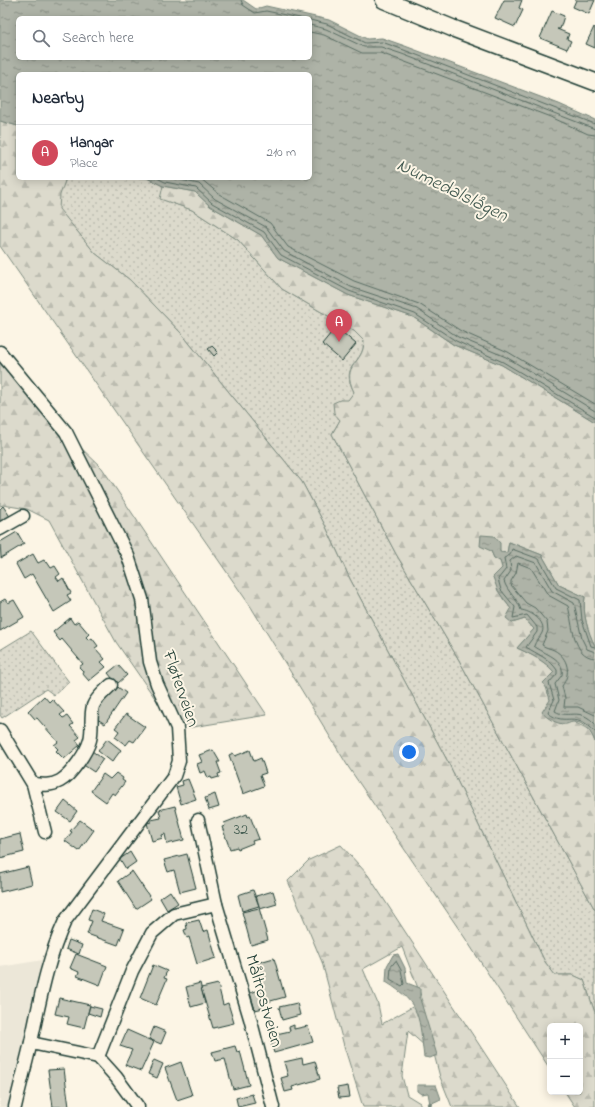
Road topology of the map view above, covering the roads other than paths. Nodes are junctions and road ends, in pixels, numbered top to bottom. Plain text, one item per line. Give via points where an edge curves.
1 (384, 0) edge
2 (595, 82) edge
3 (0, 352) edge
4 (23, 516) dead end
5 (0, 529) edge
6 (111, 685) dead end
7 (0, 730) edge
8 (33, 784) junction
9 (198, 820) dead end
10 (45, 832) dead end
11 (216, 904) junction
12 (31, 1043) junction
13 (98, 1057) junction
14 (15, 1107) edge
15 (138, 1107) edge
16 (273, 1107) edge

1 - 2 main road
3 - 12 street, Fløterveien via 66,432 128,556 142,599 150,662 177,728 179,745 179,761 174,776 65,922 56,940 43,980
4 - 5 street
6 - 8 street via 93,706 90,740 86,751 75,766 60,781 47,785
7 - 8 street
8 - 10 street
9 - 11 street, Måltrostveien
11 - 13 street via 174,914 152,934 132,971
11 - 16 street, Måltrostveien
12 - 13 street
12 - 14 street, Fløterveien
13 - 15 street

